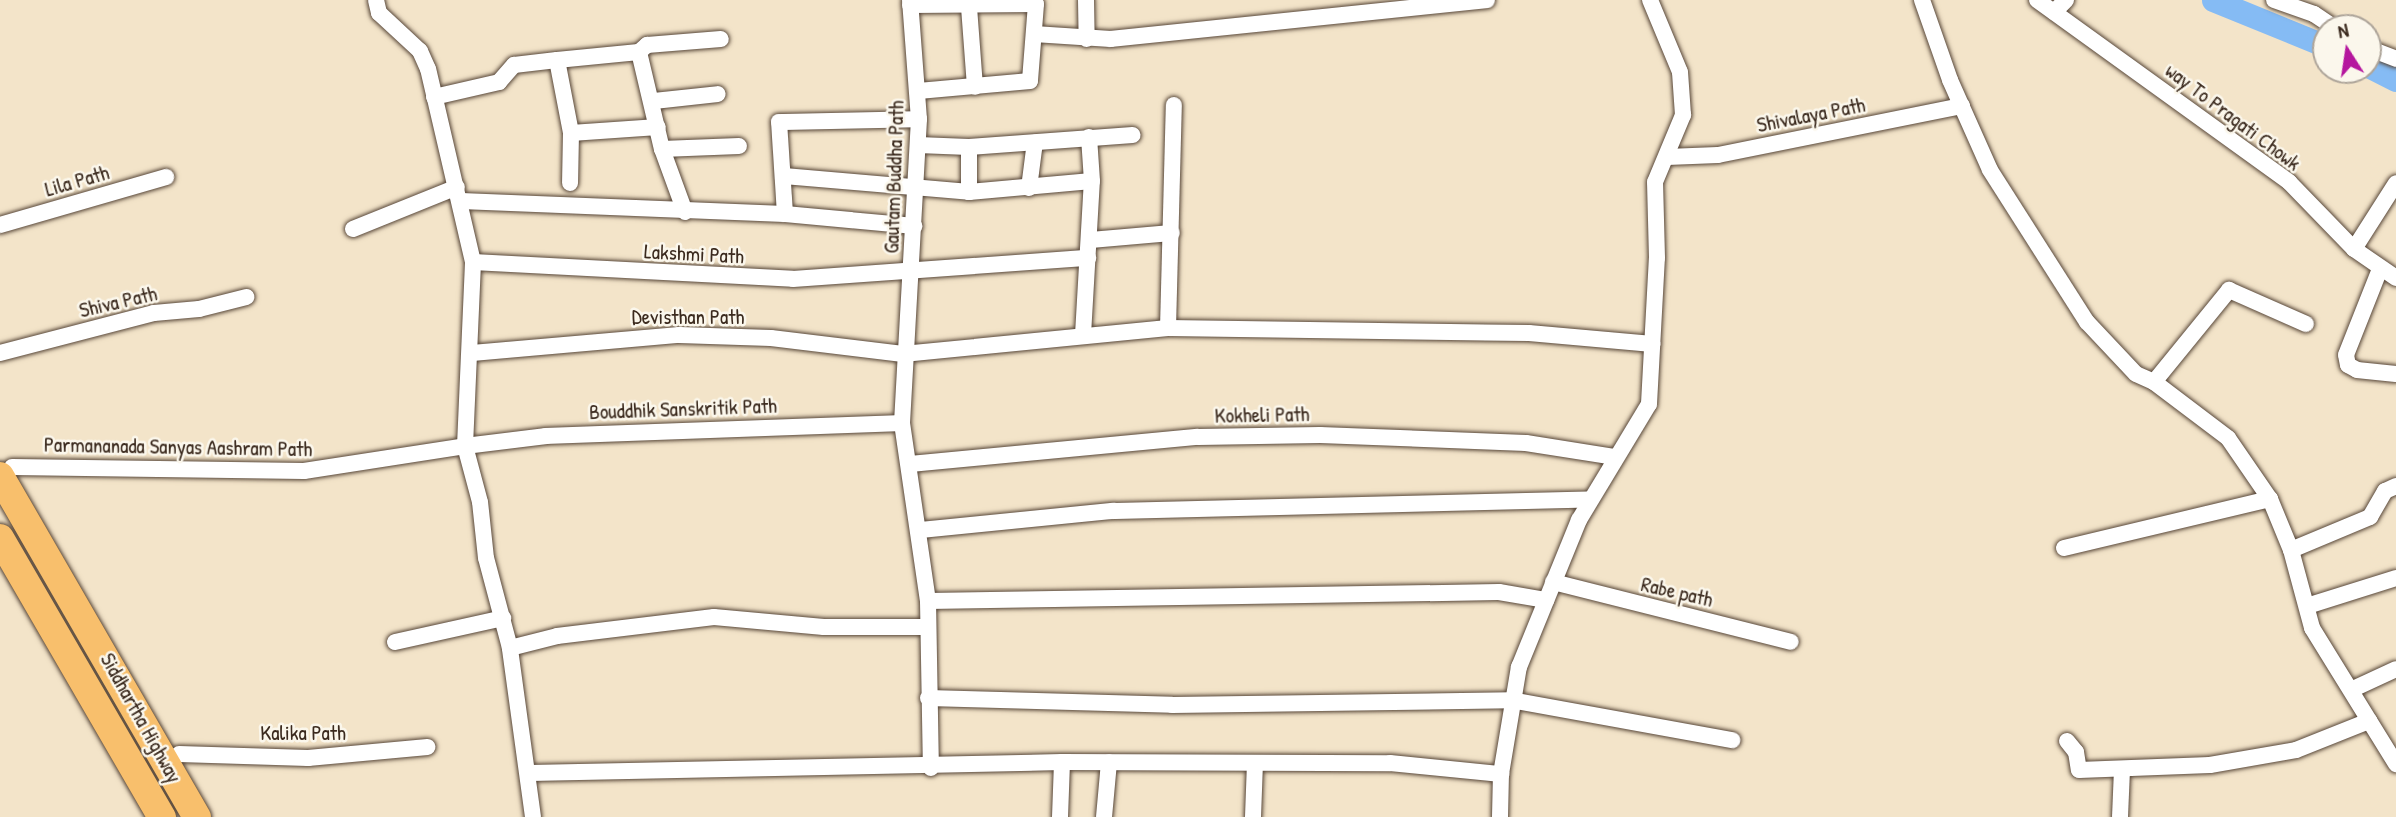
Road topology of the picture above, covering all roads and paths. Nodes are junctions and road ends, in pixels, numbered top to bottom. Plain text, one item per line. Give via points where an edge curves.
1 (376, 0) edge
2 (1086, 0) edge
3 (1487, 0) edge
4 (1650, 0) edge
5 (1922, 0) edge
6 (2037, 0) edge
7 (2066, 0) edge
8 (2274, 0) edge
9 (910, 3) edge
10 (2313, 7) edge
11 (969, 8) junction
12 (2054, 12) junction
13 (1034, 34) junction
14 (721, 39) dead end
15 (1087, 39) junction
16 (639, 52) junction
17 (557, 60) junction
18 (975, 87) junction
19 (918, 91) junction
20 (718, 94) dead end
21 (654, 101) junction
22 (436, 104) junction
23 (1174, 105) dead end
24 (1962, 106) junction
25 (919, 118) junction
26 (659, 127) junction
27 (570, 133) junction
28 (1133, 135) dead end
29 (1089, 137) junction
30 (1035, 142) junction
31 (918, 145) junction
32 (740, 146) dead end
33 (969, 146) junction
34 (662, 149) junction
35 (1667, 157) junction
36 (785, 176) junction
37 (166, 177) dead end
38 (1092, 181) junction
39 (570, 183) dead end
40 (2396, 183) edge
41 (915, 187) junction
42 (1029, 188) junction
43 (969, 192) junction
44 (459, 194) junction
45 (685, 212) junction
46 (785, 214) junction
47 (0, 225) edge
48 (914, 226) junction
49 (353, 229) dead end
50 (1172, 233) junction
51 (1090, 240) junction
52 (2354, 249) junction
53 (1088, 258) junction
54 (474, 262) junction
55 (2380, 269) junction
56 (912, 273) junction
57 (2396, 278) edge
58 (246, 297) dead end
59 (2306, 324) dead end
60 (1168, 328) junction
61 (1083, 335) junction
62 (1653, 344) junction
63 (0, 353) edge
64 (471, 353) junction
65 (903, 355) junction
66 (2396, 374) edge
67 (2154, 382) junction
68 (902, 423) junction
69 (465, 446) junction
70 (1614, 457) junction
71 (911, 464) junction
72 (6, 471) edge
73 (2396, 486) edge
74 (1590, 499) junction
75 (2270, 499) junction
76 (921, 530) junction
77 (0, 538) edge
78 (2064, 548) dead end
79 (2291, 550) junction
80 (2396, 578) edge
81 (1553, 582) junction
82 (1546, 600) junction
83 (928, 601) junction
84 (2307, 606) junction
85 (503, 618) junction
86 (928, 627) junction
87 (395, 642) dead end
88 (1791, 642) dead end
89 (510, 648) junction
90 (2396, 669) edge
91 (2353, 689) junction
92 (928, 698) junction
93 (1511, 700) junction
94 (2369, 721) junction
95 (1732, 740) dead end
96 (2067, 741) dead end
97 (427, 747) dead end
98 (179, 754) dead end
99 (1062, 762) junction
100 (1109, 762) junction
101 (1255, 764) junction
102 (2396, 764) edge
103 (931, 768) junction
104 (2122, 770) junction
105 (530, 773) junction
106 (1501, 774) junction
107 (162, 817) edge
108 (197, 817) edge
109 (533, 817) edge
110 (1060, 817) edge
111 (1104, 817) edge
112 (1253, 817) edge
113 (1500, 817) edge
114 (2120, 817) edge

1 - 22 street via 379,13 419,51
2 - 15 street
3 - 15 street via 1216,30
4 - 35 street via 1680,72 1683,115
5 - 24 street
6 - 12 street, way To Pragati Chowk
7 - 12 street
8 - 10 street
9 - 11 street
9 - 19 street, Gautam Buddha Path
11 - 13 street via 1036,4
11 - 18 street
12 - 52 street, way To Pragati Chowk via 2289,183
13 - 15 street
13 - 18 street via 1030,81
14 - 16 street via 647,45
16 - 17 street
16 - 21 street
17 - 22 street via 514,65 499,82
17 - 27 street
18 - 19 street
19 - 25 street, Gautam Buddha Path
20 - 21 street
21 - 26 street
22 - 44 street
23 - 50 street
24 - 35 street, Shivalaya Path via 1718,155
24 - 67 street via 1990,170 2087,322 2136,374
25 - 31 street, Gautam Buddha Path
25 - 36 street via 779,122
26 - 27 street
26 - 34 street
27 - 39 street
28 - 29 street
29 - 30 street
29 - 38 street
30 - 33 street
30 - 42 street
31 - 33 street
31 - 41 street, Gautam Buddha Path
32 - 34 street
33 - 43 street
34 - 45 street
35 - 62 street via 1655,182
36 - 41 street
36 - 46 street
37 - 47 street, Lila Path
38 - 42 street
38 - 51 street
40 - 52 street
41 - 43 street
41 - 48 street, Gautam Buddha Path
42 - 43 street
44 - 45 street, Lakshmi Path
44 - 49 street
44 - 54 street
45 - 46 street, Lakshmi Path
46 - 48 street, Lakshmi Path
48 - 56 street, Gautam Buddha Path
50 - 51 street
50 - 60 street
51 - 53 street
52 - 55 street, way To Pragati Chowk
53 - 56 street, Lakshmi Path
53 - 61 street
54 - 56 street, Lakshmi Path via 781,279
54 - 64 street
55 - 57 street, way To Pragati Chowk
55 - 66 street via 2346,355 2348,365 2357,370
56 - 65 street, Gautam Buddha Path
58 - 63 street, Shiva Path via 199,309 154,313
59 - 67 street via 2229,290
60 - 61 street, Devisthan Path
60 - 62 street, Devisthan Path via 1529,333
61 - 65 street, Devisthan Path
62 - 70 street via 1649,404
64 - 65 street, Devisthan Path via 679,335 771,338
64 - 69 street
65 - 68 street, Gautam Buddha Path
67 - 75 street via 2228,438
68 - 69 street, Bouddhik Sanskritik Path via 546,436
68 - 71 street, Gautam Buddha Path
69 - 72 street, Parmananada Sanyas Aashram Path via 304,471 111,465
69 - 85 street
70 - 71 street, Kokheli Path via 1526,443 1320,435 1184,438
70 - 74 street
71 - 76 street, Gautam Buddha Path
72 - 108 highway, Siddhartha Highway
73 - 79 street via 2385,491 2370,517
74 - 76 street via 1114,511
74 - 81 street
75 - 78 street
75 - 79 street
76 - 83 street, Gautam Buddha Path
77 - 107 highway, Siddhartha Highway
79 - 84 street
80 - 84 street
81 - 82 street
81 - 88 street, Rabe path
82 - 83 street via 1499,592 1444,592
82 - 93 street
83 - 86 street, Gautam Buddha Path
84 - 91 street via 2312,628
85 - 87 street
85 - 89 street
86 - 89 street via 824,627 714,617 556,636
86 - 92 street, Gautam Buddha Path
89 - 105 street
90 - 91 street
91 - 94 street
92 - 93 street via 1172,705
92 - 103 street, Gautam Buddha Path
93 - 95 street
93 - 106 street
94 - 102 street
94 - 104 street via 2259,760
96 - 104 street via 2076,752 2079,770
97 - 98 street, Kalika Path via 308,758
99 - 100 street
99 - 103 street
99 - 110 street
100 - 101 street
100 - 111 street
101 - 106 street via 1390,763
101 - 112 street
103 - 105 street
104 - 114 street
105 - 109 street
106 - 113 street

